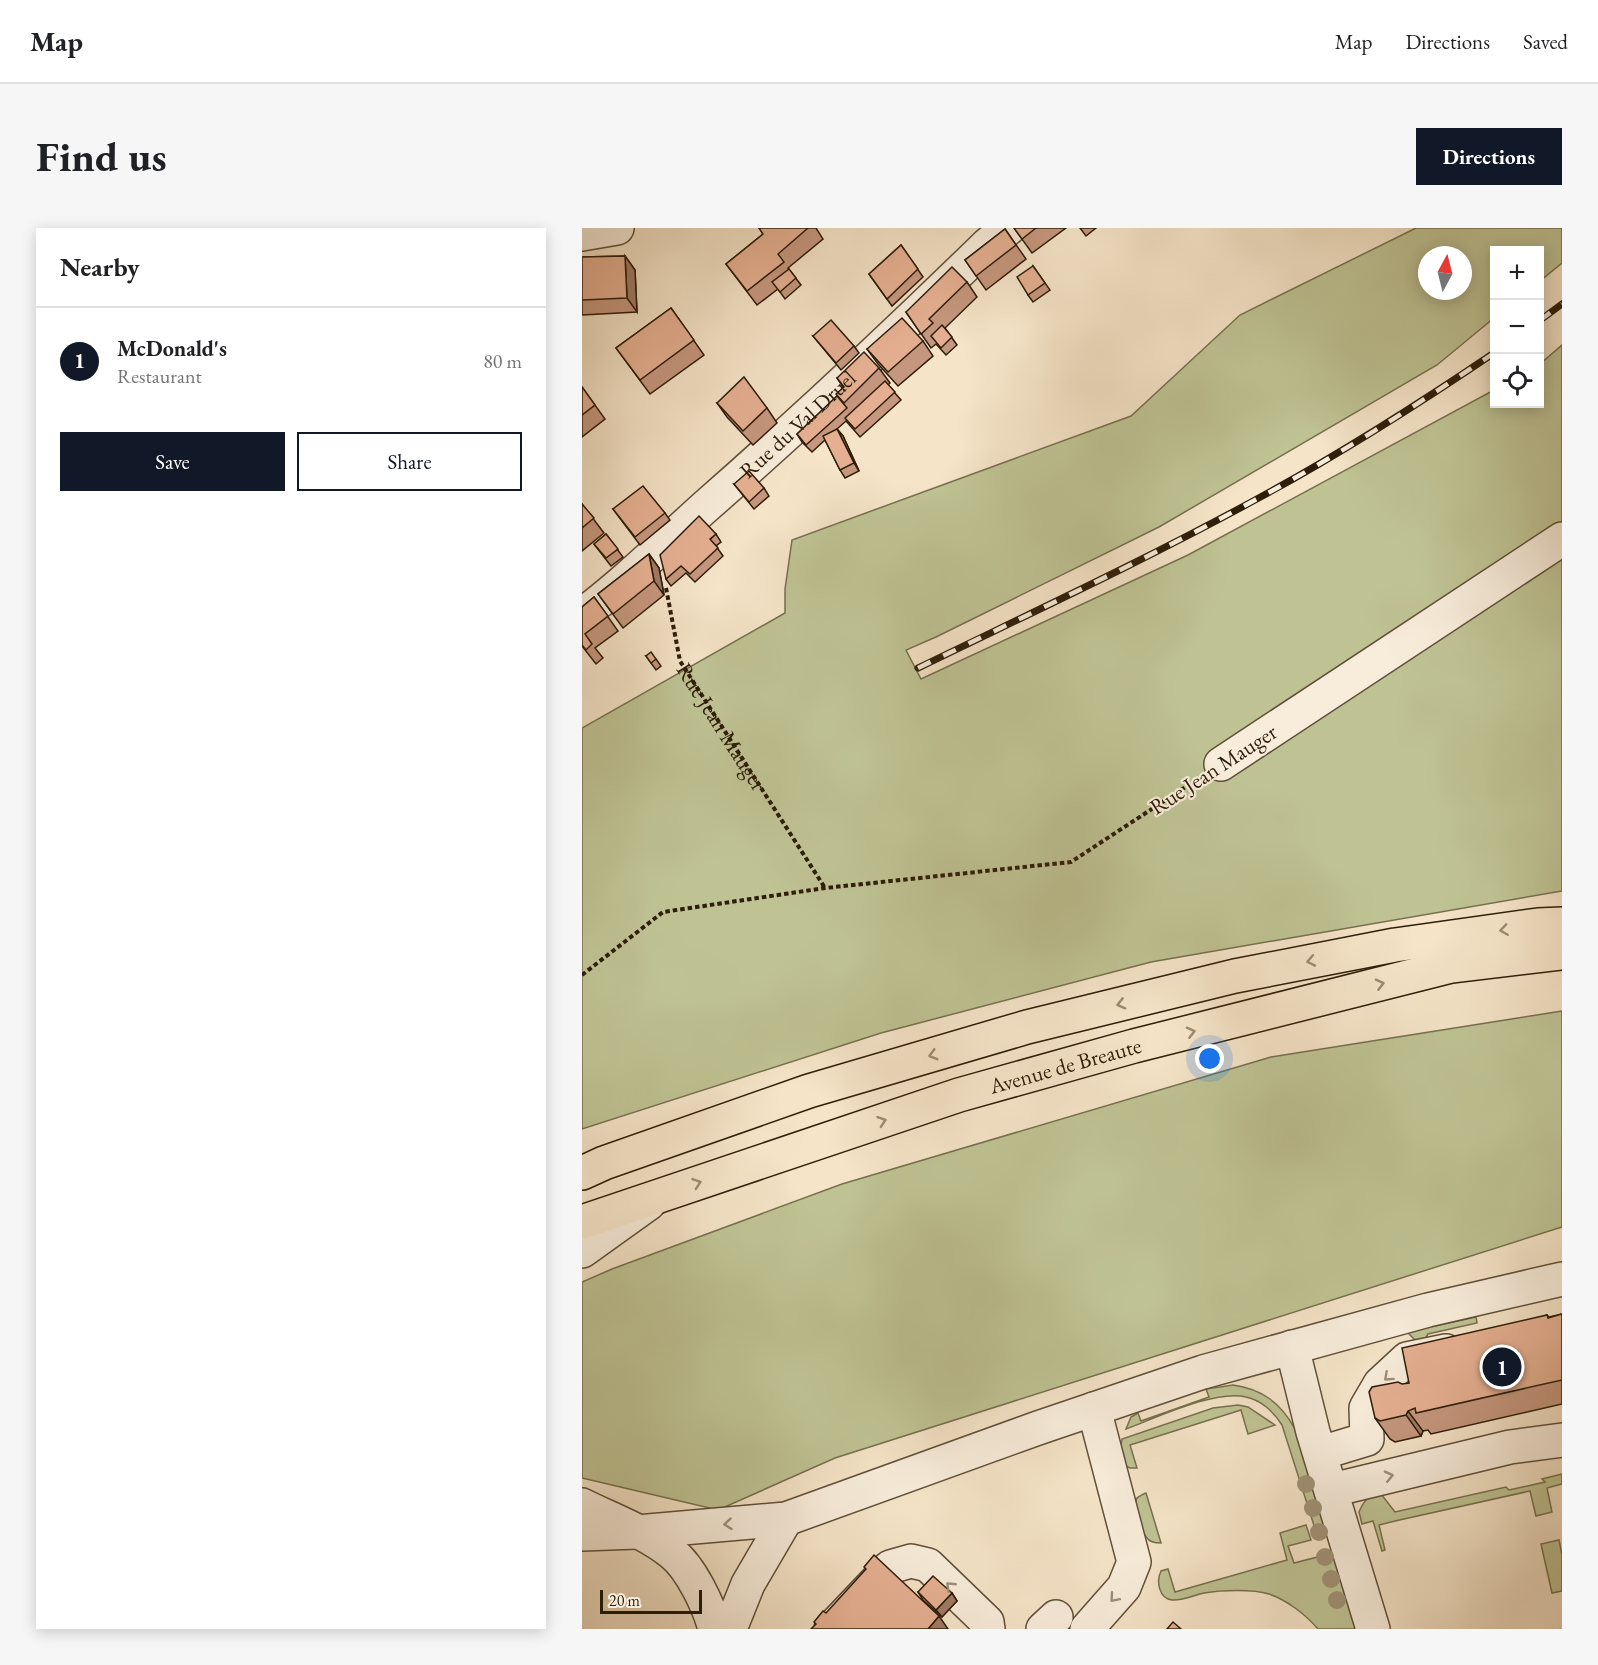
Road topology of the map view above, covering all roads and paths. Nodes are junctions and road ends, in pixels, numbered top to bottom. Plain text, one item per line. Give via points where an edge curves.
1 (617, 228) edge
2 (1009, 228) edge
3 (582, 234) edge
4 (1562, 539) edge
5 (658, 549) junction
6 (582, 615) edge
7 (1221, 764) joint
8 (825, 888) junction
9 (1562, 924) edge
10 (1562, 953) edge
11 (582, 975) edge
12 (582, 1173) edge
13 (659, 1196) junction
14 (582, 1222) edge
15 (582, 1251) edge
16 (1562, 1279) edge
17 (1473, 1344) edge
18 (1292, 1347) junction
19 (1095, 1410) junction
20 (1562, 1418) edge
21 (1562, 1440) edge
22 (1510, 1447) junction
23 (1321, 1454) junction
24 (1332, 1490) junction
25 (582, 1505) edge
26 (786, 1519) junction
27 (637, 1532) junction
28 (582, 1534) edge
29 (715, 1629) edge
30 (730, 1629) edge
31 (831, 1629) edge
32 (988, 1629) edge
33 (1087, 1629) edge
34 (1373, 1629) edge

1 - 3 street
2 - 5 street, Rue du Val Druel via 788,435
4 - 7 street, Rue Jean Mauger
5 - 6 street, Rue du Val Druel
5 - 8 path, Rue Jean Mauger via 680,661
7 - 8 path, Rue Jean Mauger via 1071,862
8 - 11 path, Rue Jean Mauger via 663,912
9 -> 12 main road, Avenue de Breaute via 1360,951 1235,976 1027,1027 809,1091
13 -> 10 main road, Avenue de Breaute via 959,1095 1134,1046 1451,966
13 - 14 main road, Avenue de Breaute
13 - 15 street
16 - 18 street
17 -> 23 street via 1407,1359 1380,1384 1366,1408 1367,1440
18 - 19 street via 1203,1372
18 - 23 street
19 - 26 street
19 -> 33 street via 1134,1562 1124,1587
20 - 22 street
21 - 22 street
24 -> 22 street
23 - 24 street
24 - 34 street
25 - 27 street
26 -> 27 street
26 - 30 street via 748,1584
27 - 28 street
27 - 29 street via 673,1554 686,1570
32 -> 31 street via 987,1622 928,1565 911,1561 890,1567

